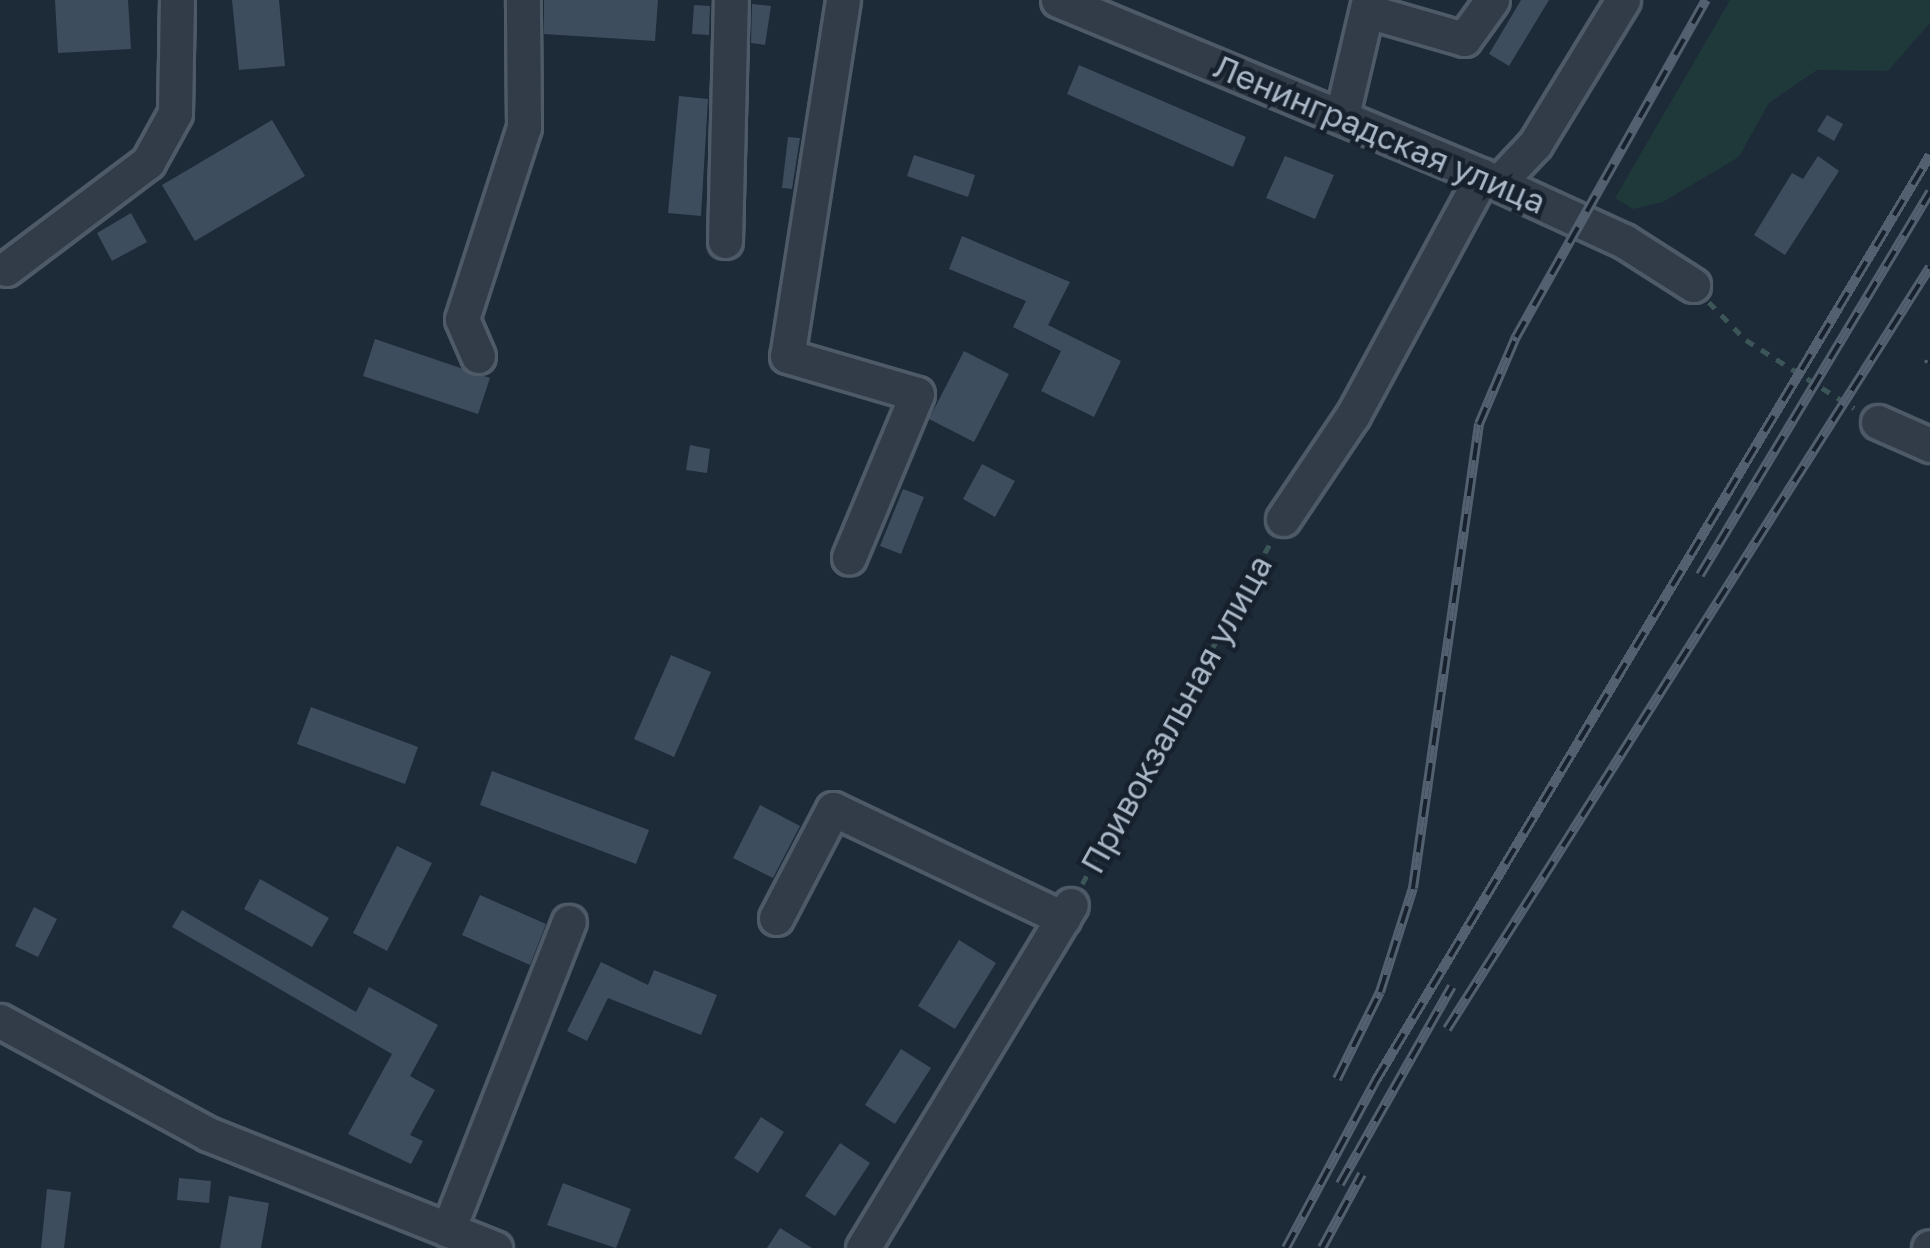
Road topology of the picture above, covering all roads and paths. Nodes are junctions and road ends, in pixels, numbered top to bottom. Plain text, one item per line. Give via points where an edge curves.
1 (177, 0) edge
2 (523, 0) edge
3 (731, 0) edge
4 (843, 0) edge
5 (1058, 0) edge
6 (1492, 0) edge
7 (1623, 0) edge
8 (1382, 7) edge
9 (1342, 115) junction
10 (1490, 179) junction
11 (725, 241) dead end
12 (6, 269) dead end
13 (1693, 285) joint
14 (478, 356) dead end
15 (1867, 416) joint
16 (1930, 446) edge
17 (1283, 519) joint
18 (849, 557) dead end
19 (1067, 911) junction
20 (776, 918) dead end
21 (569, 922) dead end
22 (0, 1021) edge
23 (448, 1230) junction
24 (495, 1248) edge
25 (863, 1248) edge

1 - 12 street via 175,113 148,162
2 - 14 street via 524,127 462,319
3 - 11 street
4 - 18 street via 787,356 916,394
5 - 9 street, Ленинградская улица
6 - 8 street via 1464,39
7 - 10 street, Привокзальная улица via 1535,144
8 - 9 street
9 - 10 street, Ленинградская улица
10 - 13 street, Ленинградская улица via 1624,241
10 - 17 street, Привокзальная улица
13 - 15 path via 1746,340
15 - 16 street
17 - 19 path, Привокзальная улица
19 - 20 street via 833,809
19 - 25 street
21 - 23 street
22 - 23 street via 208,1134
23 - 24 street

